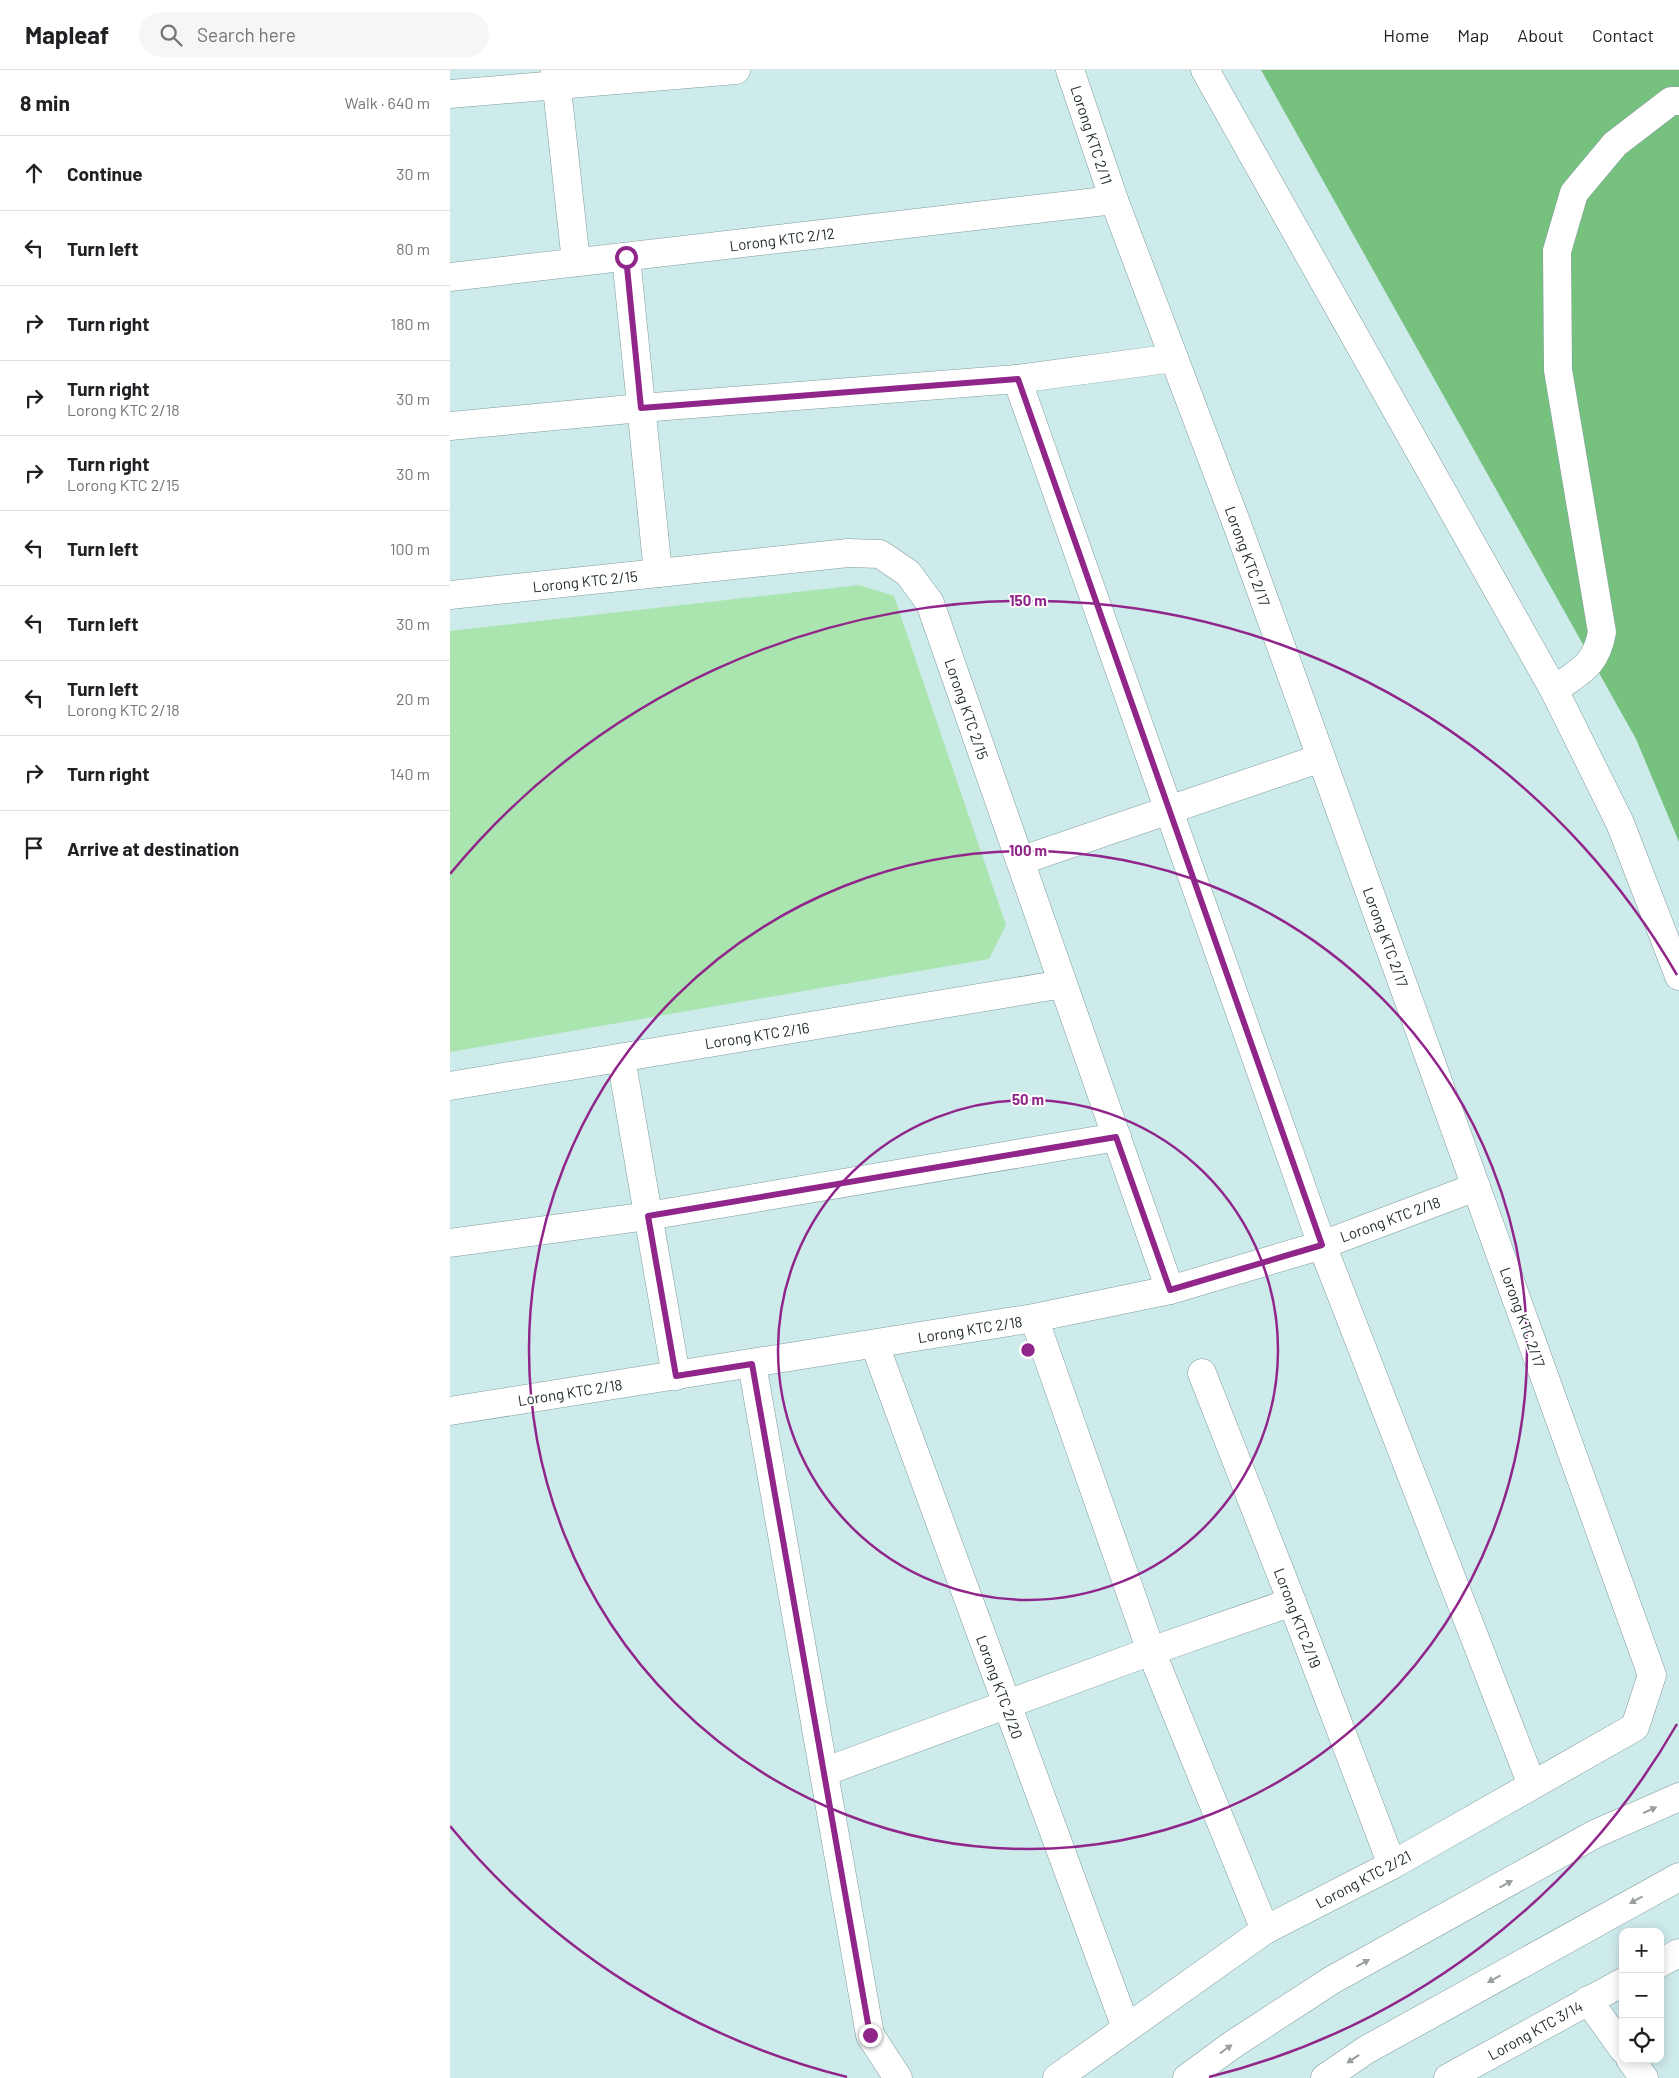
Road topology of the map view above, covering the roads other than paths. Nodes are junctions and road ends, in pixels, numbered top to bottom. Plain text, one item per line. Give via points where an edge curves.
1 (736, 70) edge
2 (1070, 70) edge
3 (1205, 70) edge
4 (556, 77) edge
5 (450, 94) edge
6 (1679, 101) edge
7 (1114, 200) junction
8 (626, 257) junction
9 (576, 262) junction
10 (450, 277) edge
11 (1174, 358) junction
12 (1018, 379) junction
13 (641, 408) junction
14 (450, 426) edge
15 (658, 573) junction
16 (450, 594) edge
17 (1554, 690) junction
18 (1321, 758) junction
19 (1169, 810) junction
20 (1020, 861) junction
21 (1679, 976) edge
22 (1063, 984) junction
23 (621, 1058) junction
24 (450, 1086) edge
25 (1116, 1137) junction
26 (1476, 1187) junction
27 (648, 1216) junction
28 (450, 1243) edge
29 (1322, 1245) junction
30 (1170, 1290) junction
31 (1034, 1318) junction
32 (875, 1345) junction
33 (752, 1364) junction
34 (1202, 1373) dead end
35 (676, 1376) junction
36 (450, 1411) edge
37 (1292, 1602) junction
38 (1151, 1651) junction
39 (1652, 1675) joint
40 (1007, 1705) junction
41 (824, 1772) junction
42 (1532, 1785) junction
43 (1679, 1797) edge
44 (1392, 1865) junction
45 (1679, 1877) edge
46 (1266, 1930) junction
47 (1679, 1953) edge
48 (1664, 1961) edge
49 (1619, 1984) edge
50 (1588, 2000) junction
51 (1126, 2028) junction
52 (1619, 2043) edge
53 (1633, 2063) edge
54 (1466, 2074) edge
55 (898, 2078) edge
56 (1057, 2078) edge
57 (1187, 2078) edge
58 (1325, 2078) edge
59 (1644, 2078) edge

1 - 4 street
2 - 7 street, Lorong KTC 2/11
3 - 17 street
4 - 5 street
4 - 9 street
6 - 17 street via 1671,101 1615,144 1574,193 1557,251 1558,370 1602,632 1599,650 1591,663
7 - 8 street, Lorong KTC 2/12
7 - 11 street, Lorong KTC 2/17
8 - 9 street, Lorong KTC 2/12
8 - 13 street
9 - 10 street, Lorong KTC 2/12
11 - 12 street
11 - 18 street, Lorong KTC 2/17
12 - 13 street
12 - 19 street
13 - 14 street
13 - 15 street
15 - 16 street, Lorong KTC 2/15
15 - 20 street, Lorong KTC 2/15 via 848,552 880,554 908,573 930,603
17 - 21 street via 1620,823
18 - 19 street
18 - 26 street, Lorong KTC 2/17
19 - 20 street
19 - 29 street
20 - 22 street, Lorong KTC 2/15
22 - 23 street, Lorong KTC 2/16
22 - 25 street, Lorong KTC 2/15
23 - 24 street, Lorong KTC 2/16
23 - 27 street
25 - 27 street
25 - 30 street, Lorong KTC 2/15
26 - 29 street, Lorong KTC 2/18
26 - 39 street, Lorong KTC 2/17
27 - 28 street
27 - 35 street
29 - 30 street, Lorong KTC 2/18
29 - 42 street
30 - 31 street, Lorong KTC 2/18
31 - 32 street, Lorong KTC 2/18
31 - 38 street
32 - 33 street, Lorong KTC 2/18
32 - 40 street, Lorong KTC 2/20
33 - 35 street, Lorong KTC 2/18
33 - 41 street
34 - 37 street, Lorong KTC 2/19
35 - 36 street, Lorong KTC 2/18
37 - 38 street
37 - 44 street, Lorong KTC 2/19
38 - 40 street
38 - 46 street
39 - 42 street, Lorong KTC 2/21 via 1635,1727
40 - 41 street
40 - 51 street, Lorong KTC 2/20
41 - 55 street via 870,2035
42 - 44 street, Lorong KTC 2/21
57 -> 43 street via 1332,1980 1596,1834
44 - 46 street, Lorong KTC 2/21
45 -> 58 street via 1366,2050
46 - 51 street, Lorong KTC 2/21
47 - 48 street
49 - 50 street, Lorong KTC 3/14
50 - 52 street
50 - 54 street, Lorong KTC 3/14
51 - 56 street, Lorong KTC 2/21
53 - 59 street

